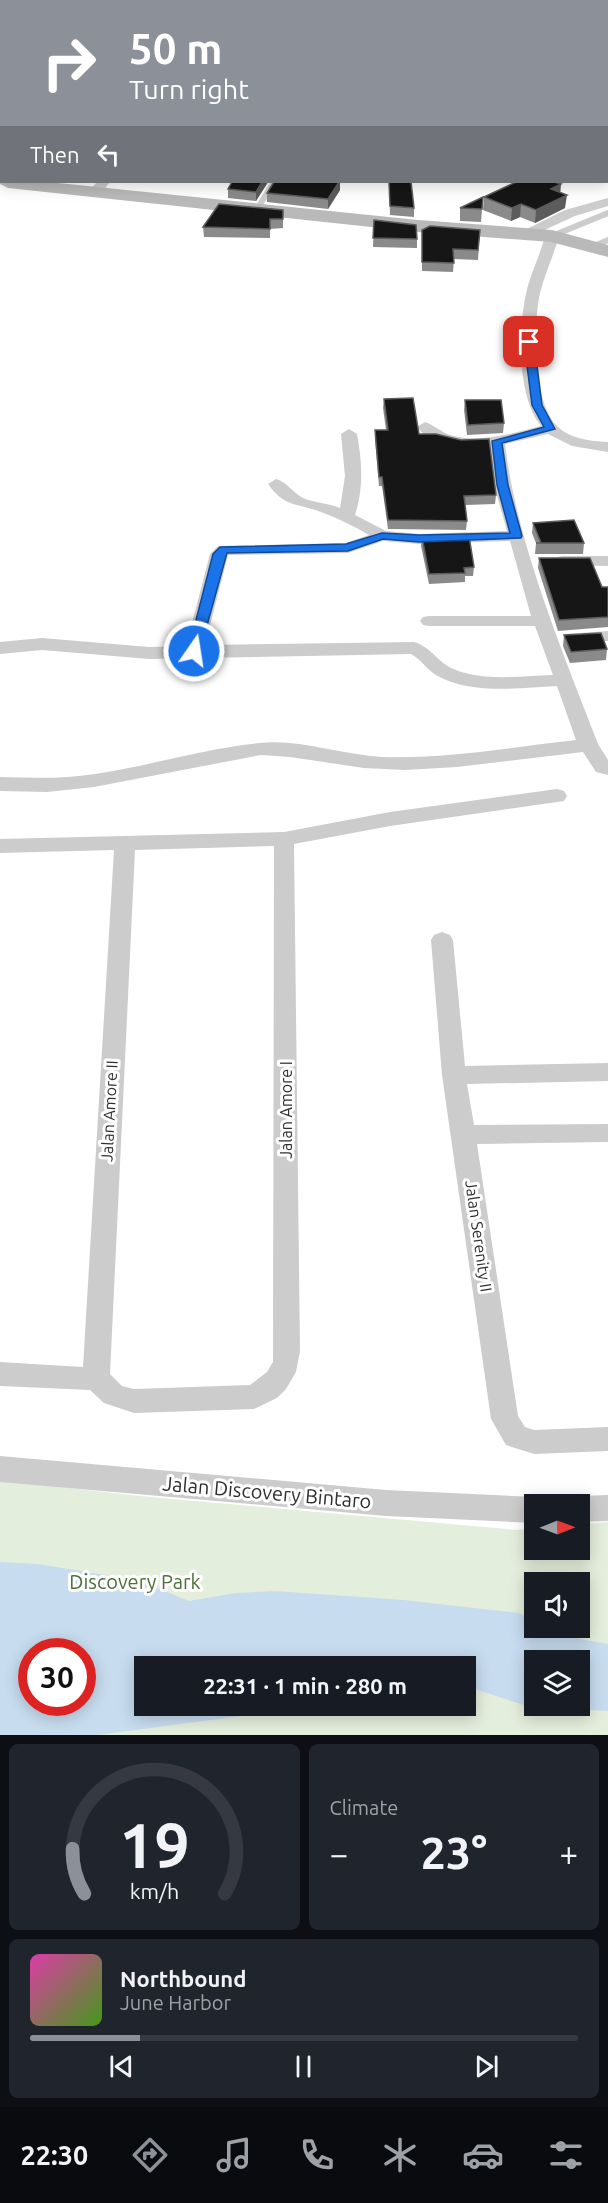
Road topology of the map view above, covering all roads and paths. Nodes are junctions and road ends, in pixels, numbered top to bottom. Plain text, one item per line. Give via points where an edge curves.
1 (26, 183) edge
2 (273, 183) edge
3 (99, 187) edge
4 (608, 202) edge
5 (257, 209) junction
6 (608, 213) edge
7 (524, 234) junction
8 (552, 236) junction
9 (603, 246) edge
10 (425, 428) dead end
11 (550, 429) junction
12 (349, 434) dead end
13 (497, 441) junction
14 (608, 447) edge
15 (276, 484) dead end
16 (345, 518) junction
17 (382, 536) junction
18 (517, 536) junction
19 (523, 561) junction
20 (608, 561) edge
21 (429, 621) dead end
22 (546, 630) junction
23 (608, 636) edge
24 (0, 648) edge
25 (194, 651) junction
26 (563, 680) junction
27 (588, 745) junction
28 (608, 769) edge
29 (0, 784) edge
30 (557, 796) dead end
31 (284, 839) junction
32 (125, 842) junction
33 (0, 846) edge
34 (442, 940) dead end
35 (608, 1072) edge
36 (454, 1075) junction
37 (608, 1133) edge
38 (464, 1135) junction
39 (0, 1377) edge
40 (96, 1379) junction
41 (608, 1438) edge
42 (0, 1469) edge
43 (608, 1508) edge
44 (590, 1509) edge
45 (524, 1510) edge

1 - 3 street
2 - 5 lane
3 - 5 street
4 - 7 street via 570,213
5 - 7 street via 413,229
6 - 8 lane
7 - 8 street
8 - 9 street
8 - 11 street via 528,324 537,405
10 - 13 street via 437,438 453,442
11 - 13 street
11 - 14 street via 567,440
12 - 16 street via 354,465 352,501
13 - 18 street via 502,485
15 - 16 street via 302,503 324,507
16 - 17 street
17 - 18 street
17 - 25 street via 348,548 224,550 219,554
18 - 19 street
19 - 20 street
19 - 22 street
21 - 22 street
22 - 23 street
22 - 26 street
24 - 25 street via 42,644 149,653
25 - 26 street via 414,648 453,676
26 - 27 street
27 - 28 street
27 - 29 street via 409,764 261,749 94,781
30 - 31 street via 390,819
31 - 32 street
31 - 40 street, Jalan Amore I via 286,1367 270,1390 254,1397 134,1401 114,1395
32 - 33 street
32 - 40 street, Jalan Amore II
34 - 36 street, Jalan Serenity II
35 - 36 street
36 - 38 street, Jalan Serenity II
37 - 38 street
38 - 41 street, Jalan Serenity II via 508,1427 516,1436 534,1442
39 - 40 street
42 - 45 street, Jalan Discovery Bintaro via 386,1503
43 - 44 street

